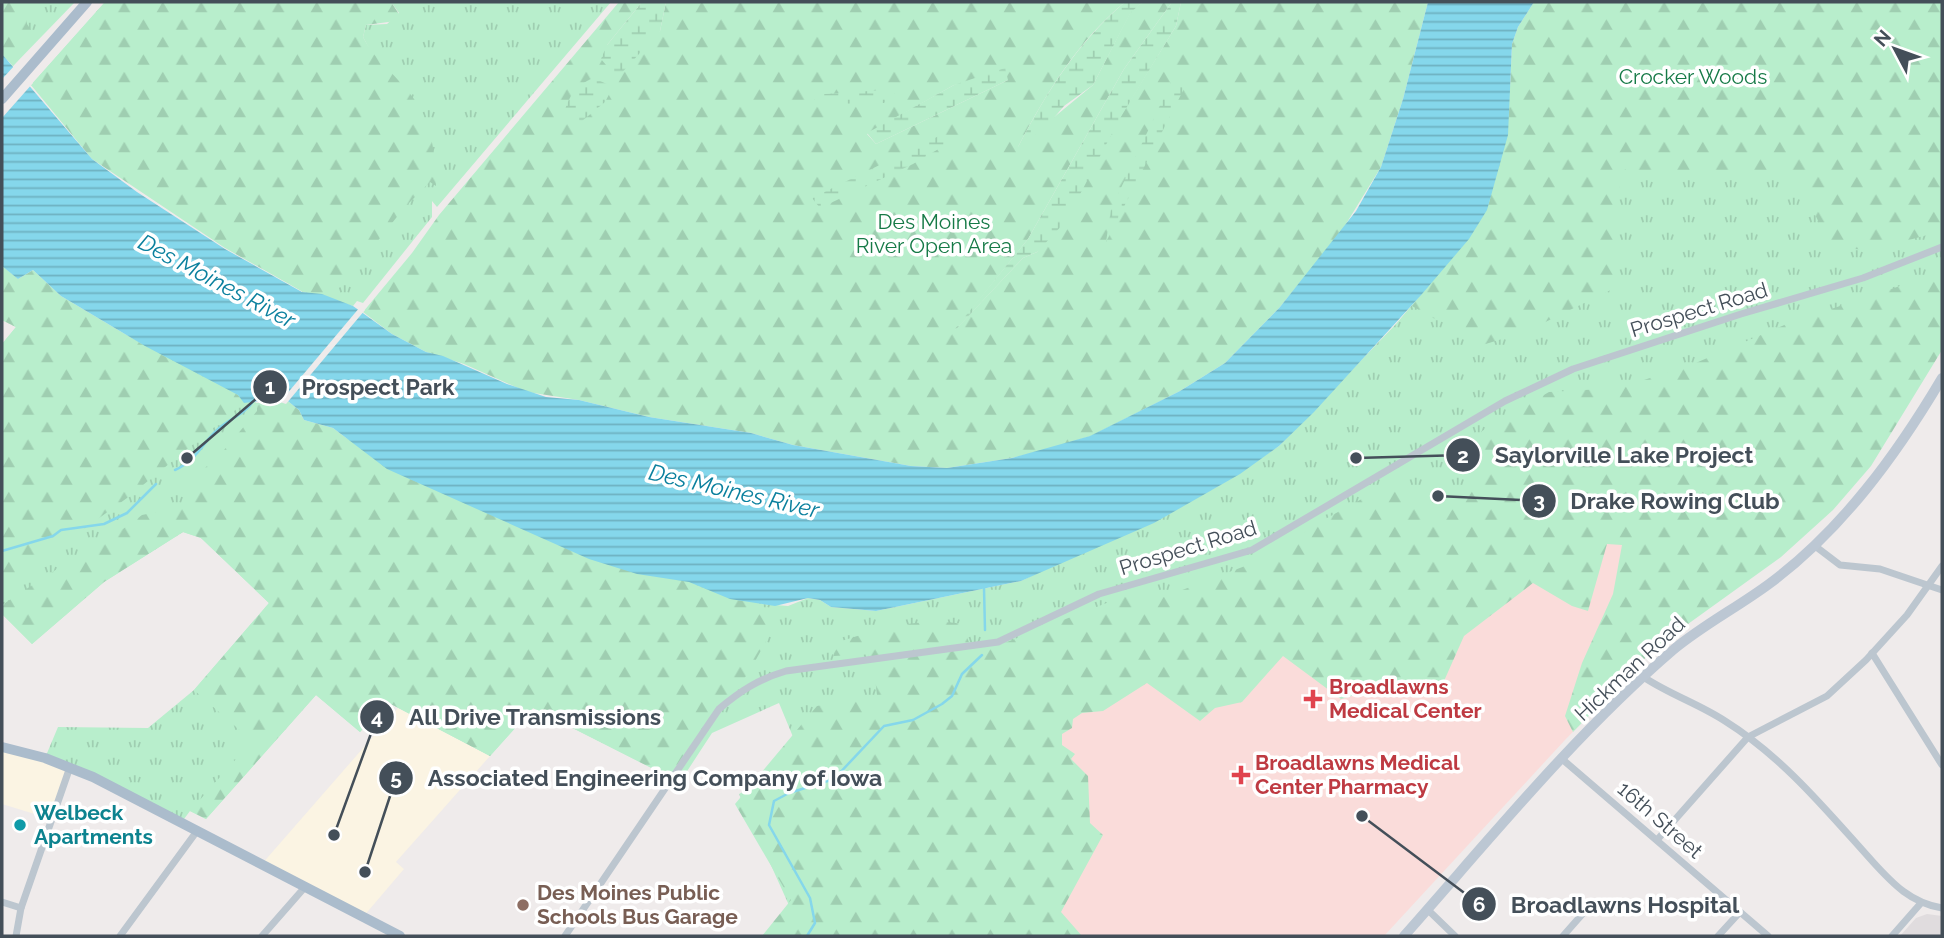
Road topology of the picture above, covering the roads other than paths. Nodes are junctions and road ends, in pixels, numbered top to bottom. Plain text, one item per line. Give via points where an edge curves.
1 (87, 2) edge
2 (2, 99) edge
3 (1942, 247) edge
4 (1942, 377) edge
5 (1815, 546) junction
6 (1942, 566) edge
7 (1929, 585) junction
8 (1942, 590) edge
9 (1872, 653) junction
10 (1645, 678) junction
11 (1748, 737) junction
12 (2, 747) edge
13 (1562, 759) junction
14 (1942, 765) edge
15 (70, 767) junction
16 (197, 831) junction
17 (1657, 840) junction
18 (305, 887) junction
19 (2, 902) edge
20 (1593, 902) dead end
21 (1921, 903) junction
22 (22, 908) junction
23 (1942, 908) edge
24 (1427, 909) junction
25 (1740, 912) junction
26 (16, 936) edge
27 (120, 936) edge
28 (262, 936) edge
29 (400, 936) edge
30 (565, 936) edge
31 (1404, 936) edge
32 (1455, 936) edge
33 (1563, 936) edge
34 (1718, 936) edge
35 (1768, 936) edge
36 (1892, 936) edge

1 - 2 main road
3 - 30 street, Prospect Road via 1863,278 1573,369 1505,401 1252,550 1099,594 998,642 786,671 753,683 719,709
4 - 5 main road, Hickman Road via 1885,465
5 - 7 street via 1840,565 1880,569
5 - 10 main road, Hickman Road via 1770,584 1699,631
6 - 7 street
7 - 8 street
7 - 9 street
9 - 11 street via 1827,696
9 - 14 street
10 - 11 street
10 - 13 main road, Hickman Road
11 - 17 street
11 - 21 street via 1801,782 1893,884
12 - 15 main road
13 - 17 street, 16th Street
13 - 24 main road, Hickman Road
15 - 16 main road
15 - 22 street
16 - 18 main road
16 - 27 street
17 - 25 street, 16th Street
18 - 28 street
18 - 29 main road
19 - 22 street
20 - 33 street
21 - 23 street
21 - 36 street
22 - 26 street
24 - 31 main road, Hickman Road
24 - 32 street
25 - 34 street
25 - 35 street, 16th Street

